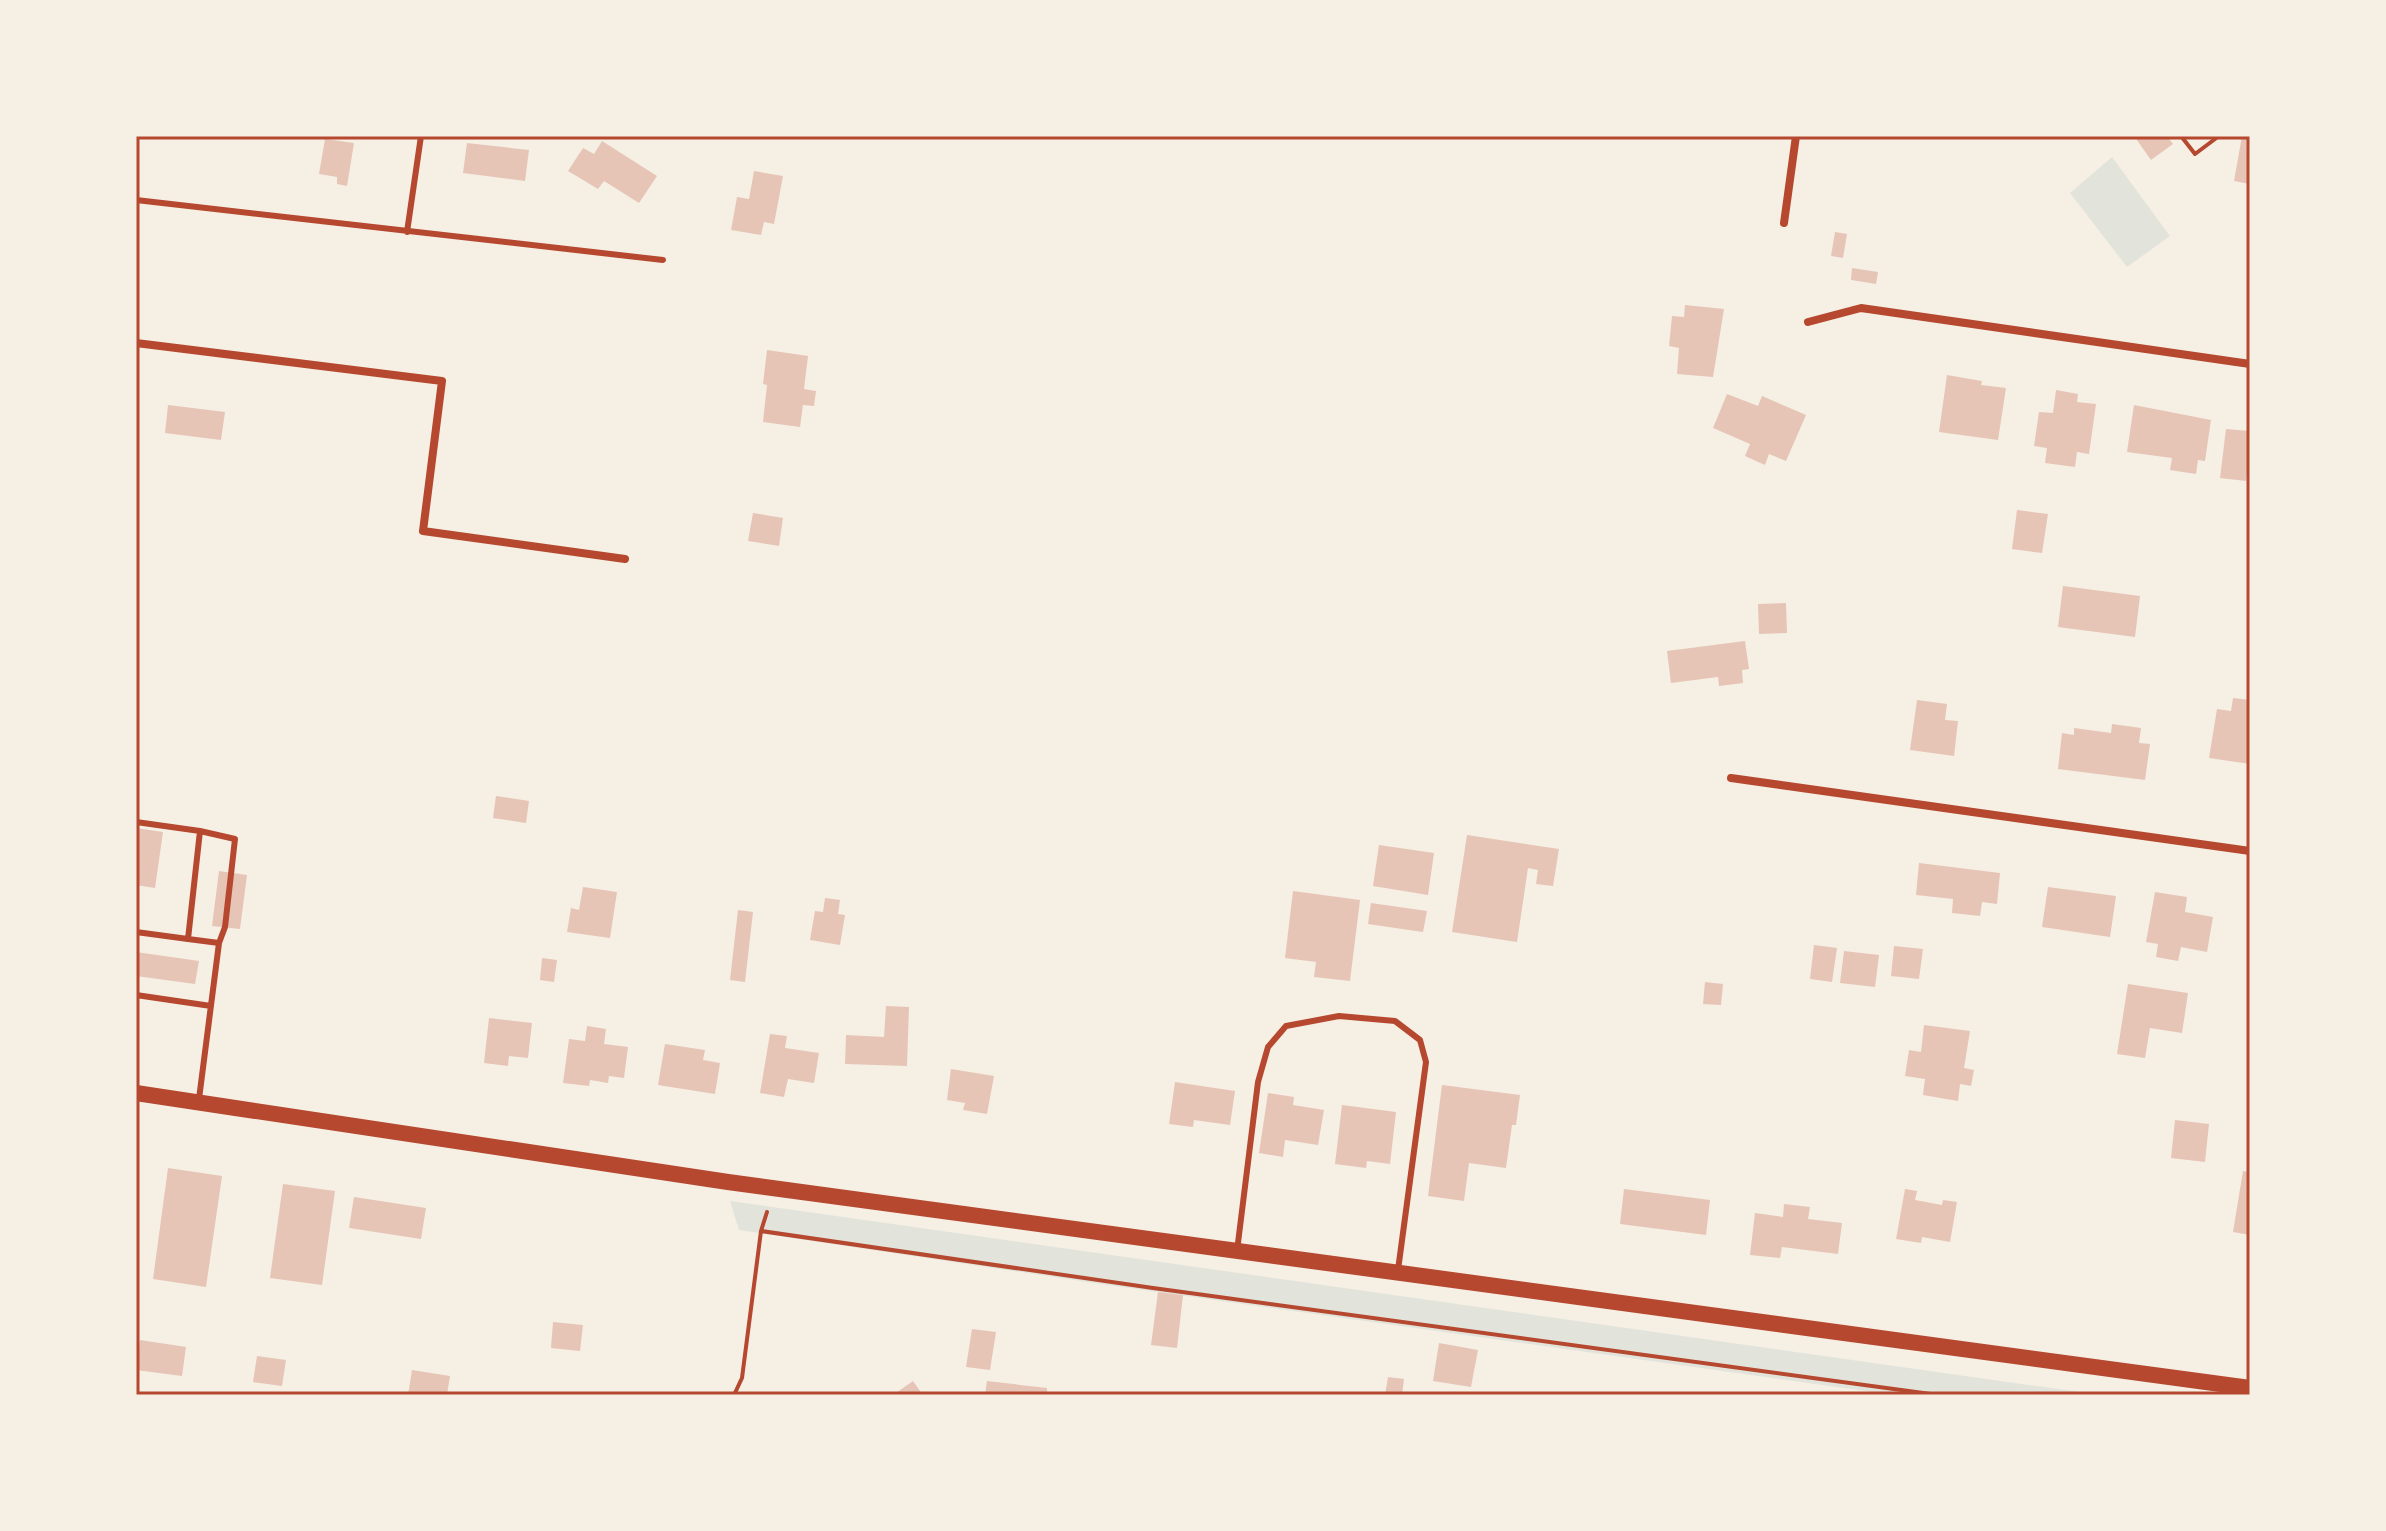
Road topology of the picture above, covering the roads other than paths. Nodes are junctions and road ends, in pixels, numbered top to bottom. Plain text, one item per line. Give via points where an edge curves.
1 (421, 136) edge
2 (1796, 136) edge
3 (136, 200) edge
4 (1784, 223) dead end
5 (407, 232) junction
6 (663, 260) dead end
7 (1808, 322) dead end
8 (136, 343) edge
9 (2250, 364) edge
10 (625, 559) dead end
11 (1731, 778) dead end
12 (136, 822) edge
13 (200, 831) junction
14 (2250, 851) edge
15 (136, 932) edge
16 (188, 939) junction
17 (219, 943) junction
18 (136, 995) edge
19 (211, 1006) junction
20 (136, 1093) edge
21 (199, 1103) junction
22 (1237, 1252) junction
23 (1397, 1273) junction
24 (2250, 1388) edge

1 - 5 lane
2 - 4 street
3 - 5 lane
5 - 6 lane
7 - 9 street via 1861,308
8 - 10 street via 442,381 423,531
11 - 14 street
12 - 13 lane
13 - 16 lane
13 - 17 lane via 235,839
15 - 16 lane
16 - 17 lane
17 - 19 lane
18 - 19 lane
19 - 21 lane
20 - 21 main road
21 - 22 main road
22 - 23 main road
22 - 23 lane via 1258,1082 1268,1047 1286,1026 1339,1016 1395,1021 1420,1040 1426,1062
23 - 24 main road

